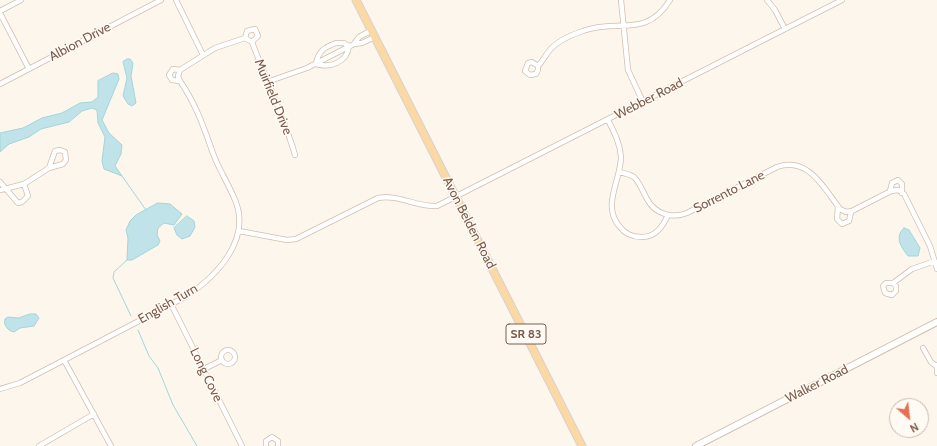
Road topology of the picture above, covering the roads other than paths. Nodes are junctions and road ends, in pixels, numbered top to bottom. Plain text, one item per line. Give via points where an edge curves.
1 (22, 0) edge
2 (161, 0) edge
3 (176, 0) edge
4 (356, 0) edge
5 (621, 0) edge
6 (670, 0) edge
7 (767, 0) edge
8 (842, 0) edge
9 (0, 12) edge
10 (624, 26) junction
11 (785, 29) junction
12 (373, 34) junction
13 (351, 45) junction
14 (203, 55) junction
15 (316, 64) junction
16 (538, 66) dead end
17 (29, 69) junction
18 (180, 70) junction
19 (180, 82) junction
20 (267, 82) junction
21 (0, 84) edge
22 (643, 102) junction
23 (608, 120) junction
24 (295, 156) dead end
25 (49, 168) dead end
26 (619, 172) junction
27 (0, 182) edge
28 (24, 184) junction
29 (3, 190) edge
30 (890, 191) junction
31 (902, 192) junction
32 (456, 197) junction
33 (838, 207) junction
34 (851, 212) junction
35 (668, 215) junction
36 (239, 231) junction
37 (935, 261) junction
38 (937, 269) edge
39 (893, 282) dead end
40 (171, 304) junction
41 (937, 322) edge
42 (923, 348) dead end
43 (64, 360) junction
44 (222, 360) dead end
45 (937, 366) edge
46 (204, 369) junction
47 (937, 373) edge
48 (0, 389) edge
49 (94, 414) junction
50 (39, 446) edge
51 (111, 446) edge
52 (242, 446) edge
53 (266, 446) edge
54 (278, 446) edge
55 (582, 446) edge
56 (696, 446) edge

1 - 9 street
2 - 17 street, Albion Drive
3 - 14 street
4 - 12 main road, Avon Belden Road / SR 83
5 - 10 street
6 - 10 street via 654,19 642,24
7 - 11 street
8 - 11 street, Webber Road
9 - 17 street
10 - 16 street via 590,29 578,33 553,47
10 - 22 street via 629,74
11 - 22 street, Webber Road
12 - 13 street via 362,43
12 - 13 street via 359,37
12 - 32 main road, Avon Belden Road / SR 83
13 - 15 street
13 - 15 street via 344,58 337,64
13 - 15 street via 336,43 327,46 317,56
14 - 18 street
14 - 20 street, Muirfield Drive via 248,40
15 - 20 street
17 - 21 street, Albion Drive
18 - 19 street
18 - 19 street, English Turn via 173,69 169,75 172,80
19 - 36 street, English Turn via 198,110 217,162 235,200
20 - 24 street, Muirfield Drive via 286,124
22 - 23 street, Webber Road
23 - 26 street via 620,146
23 - 32 street, Webber Road
25 - 28 street
26 - 35 street via 633,177 652,206
26 - 35 street via 612,207 615,220 623,230 635,236 651,234 662,226
27 - 29 street
28 - 29 street
28 - 29 street via 28,196 22,202 18,203
30 - 31 street
30 - 31 street, Sorrento Lane via 892,183 897,180 902,184
30 - 34 street, Sorrento Lane
31 - 37 street, Sorrento Lane
32 - 36 street, Webber Road via 437,206 425,206 389,196 378,198 296,239 287,240
32 - 55 main road, Avon Belden Road / SR 83
33 - 34 street via 844,212
33 - 34 street, Sorrento Lane via 837,219 842,224 849,221
33 - 35 street, Sorrento Lane via 811,172 800,166 789,165 777,168 687,214
36 - 40 street, English Turn via 232,249 216,271 192,292
37 - 38 street, Sorrento Lane
37 - 39 street via 912,269
40 - 43 street, English Turn
40 - 46 street, Long Cove
41 - 56 street, Walker Road
42 - 45 street via 931,362
43 - 48 street, English Turn via 20,383
43 - 49 street
44 - 46 street
45 - 47 street
46 - 52 street, Long Cove
49 - 50 street
49 - 51 street
53 - 54 street via 266,441 272,437 278,440

